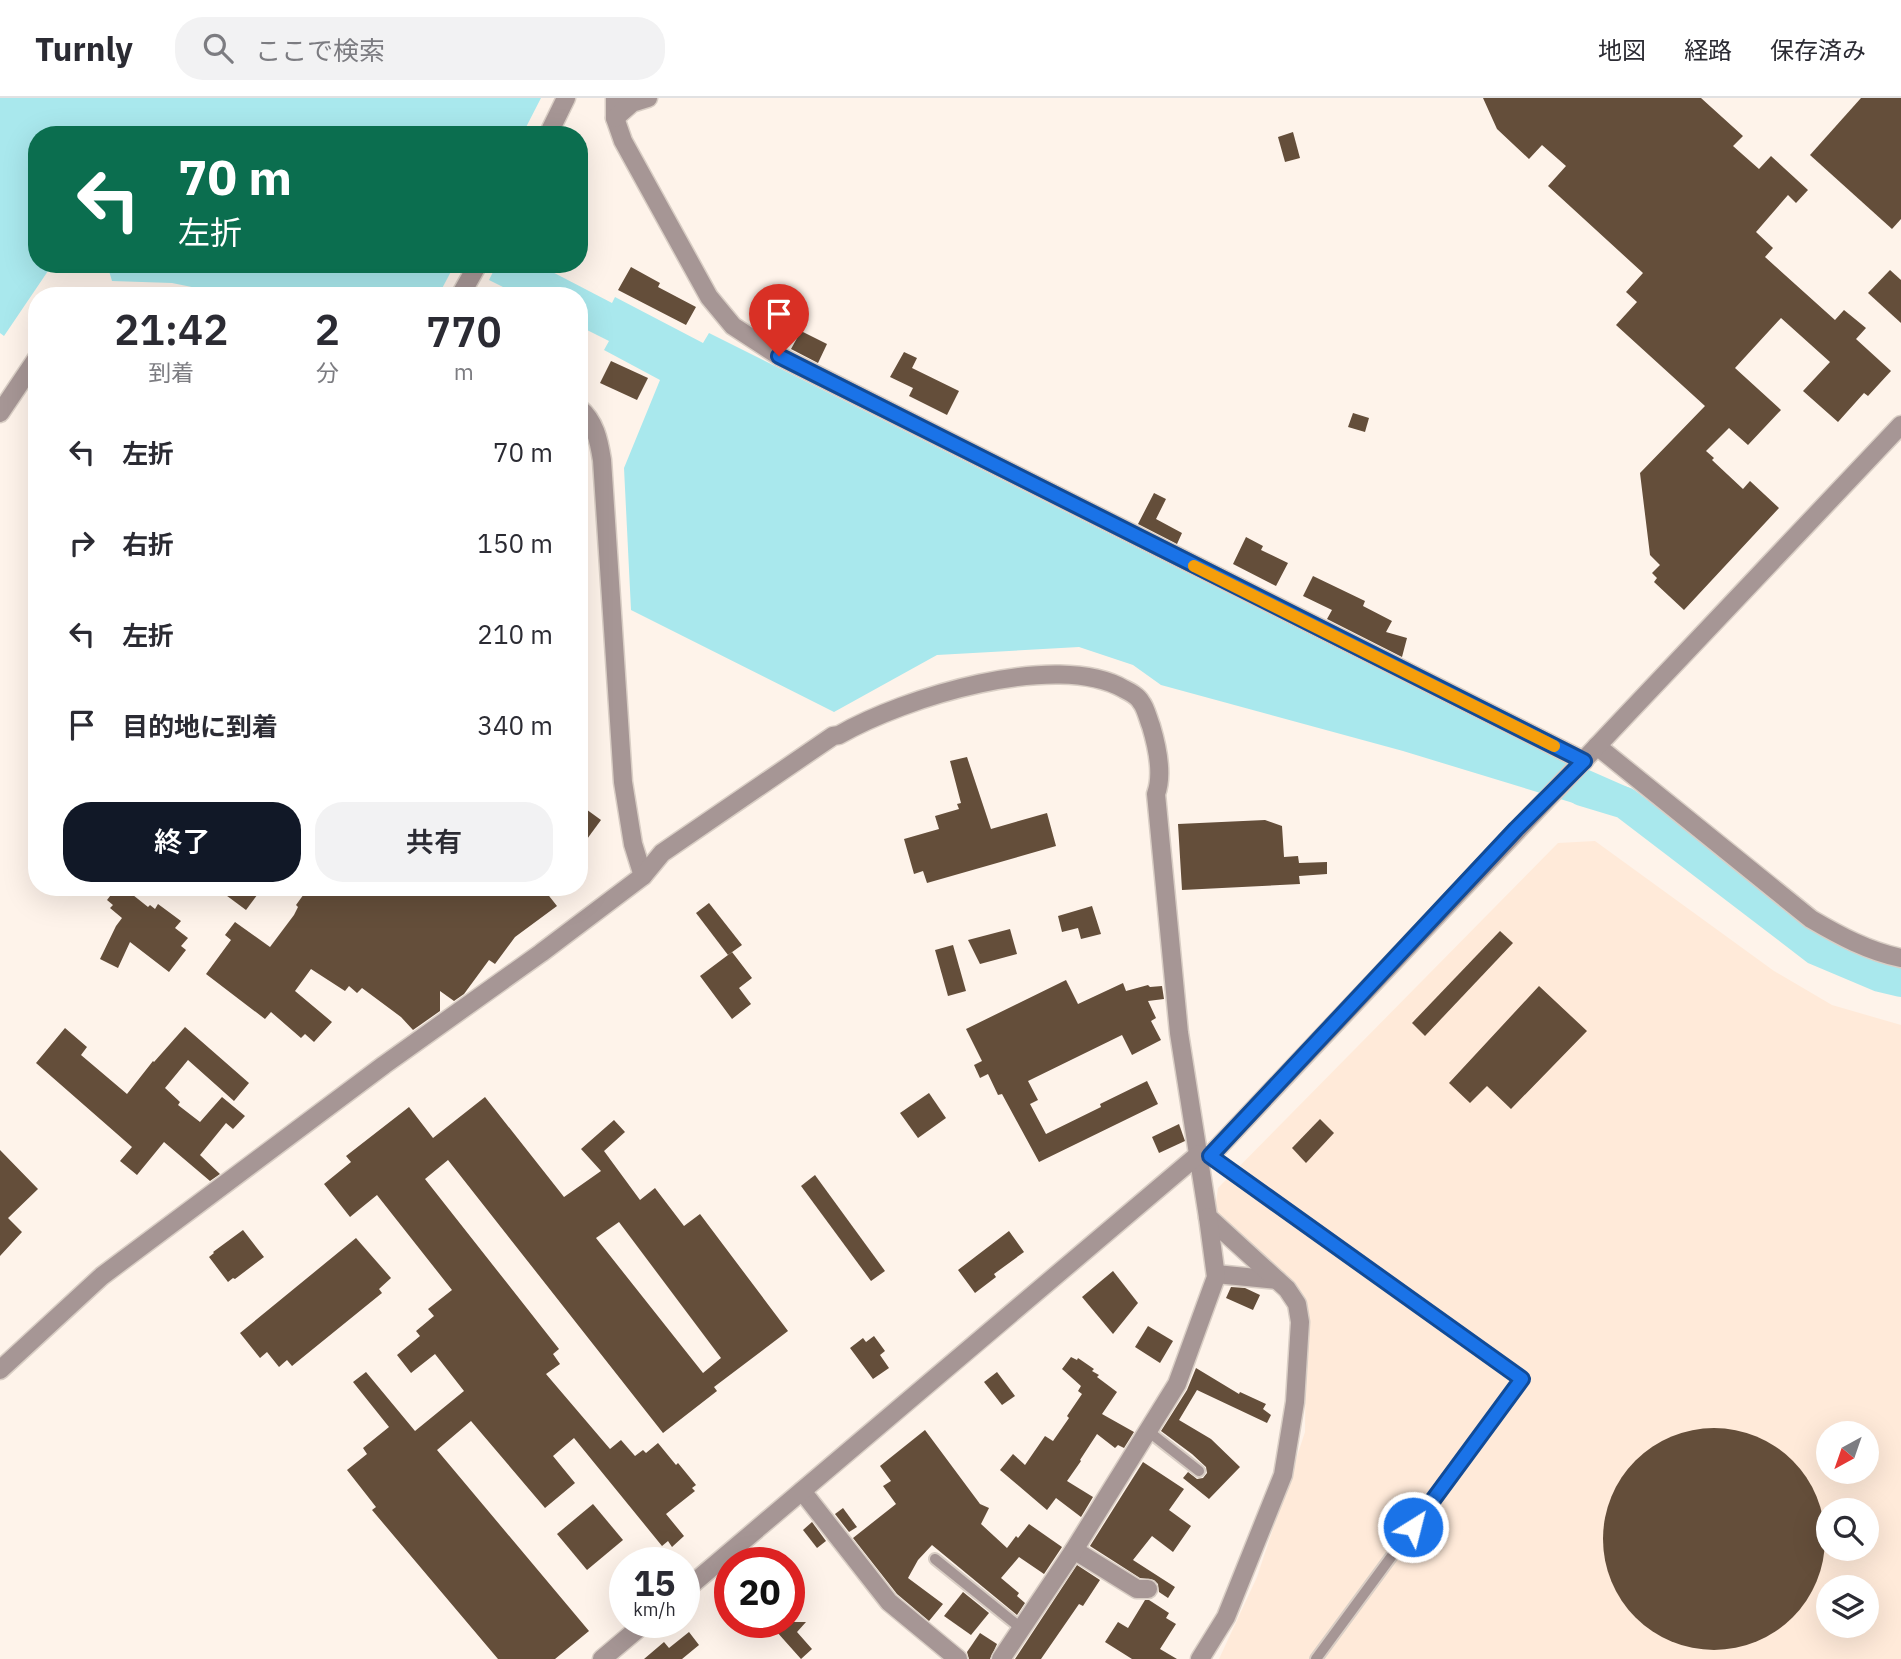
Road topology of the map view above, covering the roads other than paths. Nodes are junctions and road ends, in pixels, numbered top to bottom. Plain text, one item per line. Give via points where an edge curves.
1 (566, 98) edge
2 (615, 98) edge
3 (648, 98) edge
4 (615, 118) junction
5 (552, 126) edge
6 (28, 371) edge
7 (0, 413) edge
8 (588, 417) edge
9 (1901, 425) edge
10 (1597, 746) junction
11 (1581, 762) junction
12 (643, 876) junction
13 (1901, 958) edge
14 (1205, 1155) junction
15 (1208, 1217) junction
16 (1216, 1274) junction
17 (1277, 1280) junction
18 (0, 1370) edge
19 (1148, 1431) junction
20 (1199, 1471) dead end
21 (802, 1491) junction
22 (1074, 1550) junction
23 (935, 1559) dead end
24 (700, 1577) edge
25 (1148, 1589) dead end
26 (1022, 1629) junction
27 (627, 1638) edge
28 (603, 1659) edge
29 (958, 1659) edge
30 (1001, 1659) edge
31 (1200, 1659) edge
32 (1316, 1659) edge

1 - 5 street
2 - 4 street
3 - 4 street via 632,103
4 - 11 street via 703,288 722,315 748,337
6 - 7 street
8 - 12 street via 602,460 623,782 632,844
9 - 10 street
10 - 11 street
10 - 13 street via 1811,919 1843,938
11 - 14 street
12 - 14 street via 662,853 833,736 884,712 1002,679 1094,676 1115,684 1141,701 1153,733 1179,1034
12 - 18 street via 102,1276
14 - 15 street
14 - 21 street
14 - 32 lane via 1522,1379
15 - 16 street
15 - 17 street
16 - 17 street
16 - 19 street via 1177,1384
17 - 31 street via 1293,1296 1300,1322 1295,1402 1283,1475 1226,1617
19 - 20 lane
19 - 22 street
21 - 24 street
21 - 29 street via 889,1602
22 - 25 street via 1137,1589
22 - 26 street
23 - 26 lane
26 - 30 street
27 - 28 street

